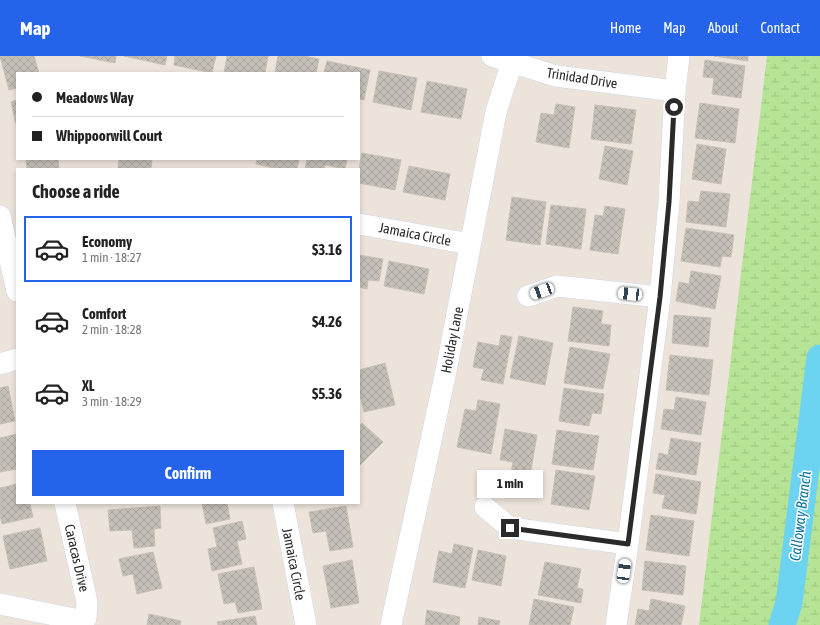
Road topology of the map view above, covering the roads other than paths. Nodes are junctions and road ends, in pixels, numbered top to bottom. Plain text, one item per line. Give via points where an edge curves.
1 (492, 56) edge
2 (679, 56) edge
3 (513, 59) edge
4 (675, 91) junction
5 (0, 216) edge
6 (360, 224) edge
7 (470, 244) junction
8 (16, 287) edge
9 (528, 296) dead end
10 (660, 297) junction
11 (16, 360) edge
12 (0, 364) edge
13 (65, 504) edge
14 (283, 504) edge
15 (485, 507) dead end
16 (628, 544) junction
17 (0, 604) edge
18 (306, 625) edge
19 (391, 625) edge
20 (616, 625) edge

1 - 3 street, Trinidad Drive
2 - 4 street
3 - 4 street, Trinidad Drive via 556,76
3 - 7 street, Holiday Lane via 496,112
4 - 10 street via 669,202
5 - 8 street
6 - 7 street, Jamaica Circle
7 - 19 street, Holiday Lane via 446,371
9 - 10 street via 557,286
10 - 16 street
11 - 12 street
13 - 17 street, Caracas Drive via 87,602 86,618 79,620
14 - 18 street, Jamaica Circle
15 - 16 street via 510,528
16 - 20 street

